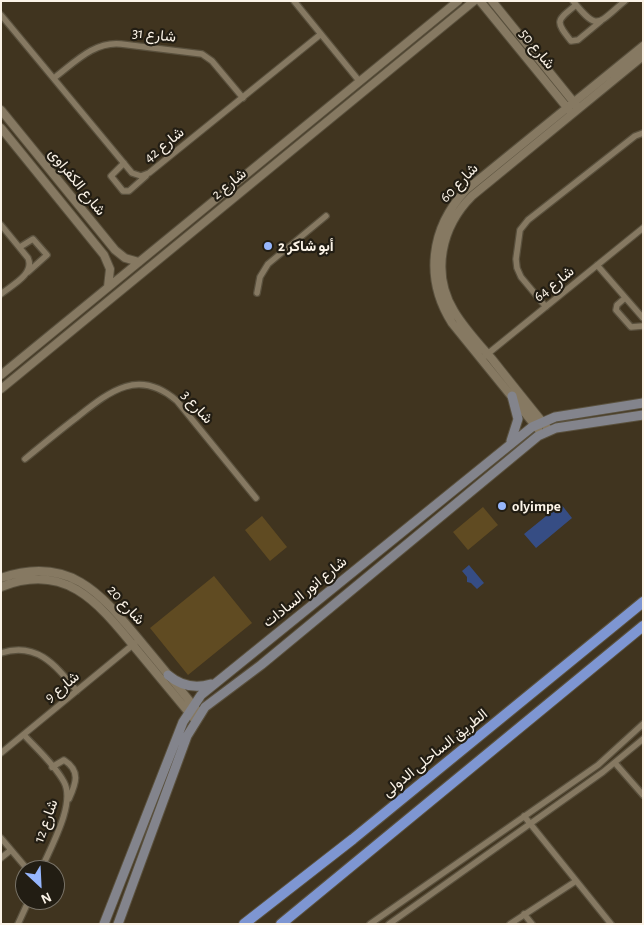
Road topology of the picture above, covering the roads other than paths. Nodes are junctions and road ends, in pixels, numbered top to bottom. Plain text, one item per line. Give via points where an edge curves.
1 (294, 1) edge
2 (458, 1) edge
3 (474, 1) edge
4 (480, 1) edge
5 (492, 1) edge
6 (625, 1) edge
7 (574, 3) edge
8 (1, 15) edge
9 (601, 21) junction
10 (321, 34) junction
11 (643, 46) edge
12 (643, 56) edge
13 (54, 78) junction
14 (360, 81) junction
15 (370, 87) junction
16 (362, 93) junction
17 (243, 98) junction
18 (576, 105) junction
19 (1, 110) edge
20 (570, 111) junction
21 (1, 128) edge
22 (643, 132) edge
23 (124, 163) junction
24 (149, 173) junction
25 (213, 201) junction
26 (220, 209) junction
27 (326, 216) dead end
28 (1, 225) edge
29 (643, 228) edge
30 (20, 247) junction
31 (117, 252) junction
32 (107, 260) junction
33 (139, 262) junction
34 (597, 265) junction
35 (27, 273) junction
36 (108, 288) junction
37 (257, 293) dead end
38 (1, 294) edge
39 (624, 298) junction
40 (546, 307) junction
41 (643, 318) edge
42 (643, 326) edge
43 (36, 346) junction
44 (43, 354) junction
45 (485, 356) junction
46 (1, 374) edge
47 (1, 388) edge
48 (512, 396) junction
49 (643, 403) edge
50 (643, 415) edge
51 (538, 423) junction
52 (546, 432) junction
53 (507, 447) junction
54 (26, 459) dead end
55 (256, 498) dead end
56 (1, 578) edge
57 (1, 587) edge
58 (643, 602) edge
59 (643, 626) edge
60 (136, 642) junction
61 (1, 653) edge
62 (168, 675) junction
63 (216, 682) junction
64 (77, 691) junction
65 (190, 708) junction
66 (198, 717) junction
67 (643, 724) edge
68 (24, 735) junction
69 (643, 739) edge
70 (1, 753) edge
71 (615, 763) junction
72 (52, 767) junction
73 (643, 795) edge
74 (67, 806) junction
75 (524, 816) junction
76 (530, 824) junction
77 (1, 838) edge
78 (12, 850) junction
79 (1, 858) edge
80 (20, 860) edge
81 (45, 860) edge
82 (126, 865) junction
83 (139, 870) junction
84 (576, 880) junction
85 (24, 910) edge
86 (524, 914) junction
87 (18, 924) edge
88 (104, 924) edge
89 (118, 924) edge
90 (244, 924) edge
91 (281, 924) edge
92 (370, 924) edge
93 (389, 924) edge
94 (510, 924) edge
95 (532, 924) edge
96 (611, 924) edge

1 - 10 street
2 - 14 street, شارع 2
3 - 15 street, شارع 2
4 - 20 street, شارع 50
5 - 18 street, شارع 50
6 - 9 street
7 - 9 street via 590,22
7 - 9 street via 559,22 571,41 578,40
8 - 13 street, شارع 42
10 - 14 street
10 - 17 street, شارع 42
11 - 18 street, شارع 60
12 - 18 street, شارع 60
13 - 17 street, شارع 31 via 97,47 121,44 202,54 212,61
13 - 23 street, شارع 42
14 - 15 street via 370,80
14 - 16 street via 357,90
14 - 25 street, شارع 2
15 - 16 street, شارع 2
16 - 26 street, شارع 2
17 - 24 street, شارع 42
18 - 20 street, شارع 60
19 - 31 street, شارع الكفراوى
20 - 45 street, شارع 60 via 466,190 450,209 439,231 434,262 438,294 452,323
21 - 32 street, شارع الكفراوى
22 - 40 street via 522,227 517,268
23 - 24 street, شارع 42 via 135,174
23 - 24 street via 111,176 123,192 129,191
25 - 26 street
25 - 33 street, شارع 2
26 - 44 street, شارع 2
27 - 37 street via 268,264 260,277
28 - 30 street
29 - 34 street, شارع 64
30 - 35 street via 30,260
30 - 35 street via 33,239 47,255
31 - 32 street
31 - 33 street, شارع الكفراوى
32 - 36 street
33 - 36 street, شارع 2
34 - 39 street
34 - 40 street, شارع 64
35 - 38 street
36 - 43 street, شارع 2
39 - 41 street
39 - 42 street via 616,310 631,327
40 - 45 street, شارع 64
43 - 44 street
43 - 46 street, شارع 2
44 - 47 street, شارع 2
45 - 48 street, شارع 60
45 - 51 street, شارع 60
48 - 51 street, شارع 60
48 - 53 main road via 518,419
49 - 51 main road, شارع انور السادات via 555,417
50 - 52 main road
51 - 52 street, شارع 60
51 - 53 main road, شارع انور السادات
52 - 66 main road, شارع انور السادات via 261,664 217,696
53 - 63 main road, شارع انور السادات
54 - 55 street, شارع 3 via 107,393 125,386 146,385 162,390 177,401
56 - 60 street, شارع 20 via 39,571 76,580 106,600
57 - 60 street, شارع 20 via 42,580 74,587 100,606
58 - 90 highway, الطريق الساحلى الدولى via 346,845
59 - 91 highway
60 - 62 street, شارع 20
60 - 64 street, شارع 9
60 - 65 street, شارع 20
61 - 64 street via 20,650 43,655
62 - 63 main road via 188,686
62 - 65 street, شارع 20
63 - 65 main road, شارع انور السادات
64 - 68 street, شارع 9
65 - 66 street, شارع 20
65 - 82 main road, شارع انور السادات
66 - 83 main road, شارع انور السادات via 187,736
67 - 75 street via 598,765
68 - 70 street, شارع 9
68 - 72 street, شارع 12
69 - 71 street
71 - 73 street
71 - 76 street
72 - 74 street, شارع 12 via 67,788
72 - 74 street via 64,760 76,774 77,780
74 - 81 street, شارع 12
75 - 76 street
75 - 92 street
76 - 84 street
76 - 93 street
77 - 78 street
78 - 79 street
78 - 80 street
82 - 83 main road
82 - 88 main road, شارع انور السادات
83 - 89 main road, شارع انور السادات
84 - 86 street
84 - 96 street
85 - 87 street
86 - 94 street
86 - 95 street

